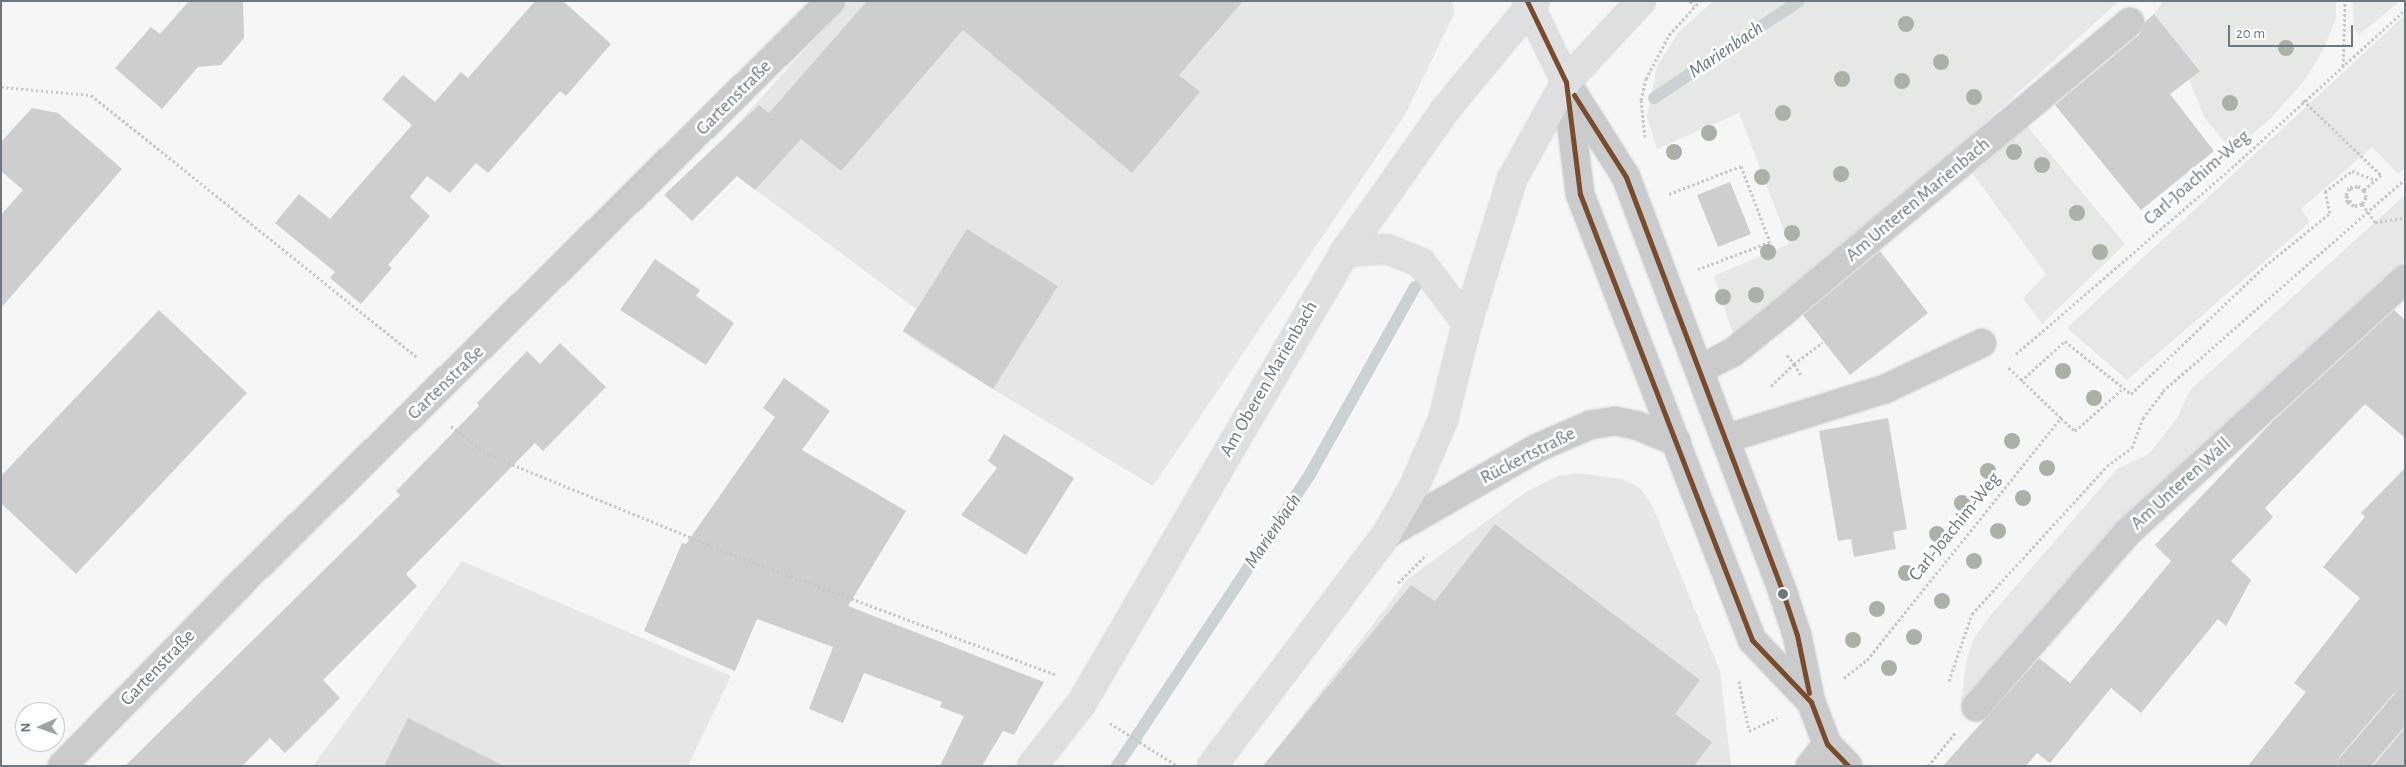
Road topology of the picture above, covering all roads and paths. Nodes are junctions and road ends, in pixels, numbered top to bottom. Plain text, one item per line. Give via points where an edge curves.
1 (831, 1) edge
2 (1641, 1) edge
3 (1690, 1) edge
4 (1700, 1) edge
5 (2345, 1) edge
6 (1530, 3) edge
7 (1694, 6) junction
8 (2405, 10) edge
9 (2130, 22) dead end
10 (2342, 66) junction
11 (1566, 82) junction
12 (1, 87) edge
13 (2303, 100) junction
14 (1646, 140) dead end
15 (2405, 179) edge
16 (2375, 180) junction
17 (1664, 188) dead end
18 (2364, 190) junction
19 (1667, 195) junction
20 (2346, 195) junction
21 (2366, 198) junction
22 (1671, 203) dead end
23 (2362, 204) junction
24 (2354, 206) junction
25 (2368, 211) junction
26 (2405, 218) edge
27 (1344, 252) junction
28 (1694, 261) dead end
29 (1698, 269) junction
30 (1701, 278) dead end
31 (2405, 280) edge
32 (1467, 323) junction
33 (1982, 343) dead end
34 (1700, 368) junction
35 (447, 381) junction
36 (2021, 381) junction
37 (2122, 390) junction
38 (2060, 418) junction
39 (452, 426) dead end
40 (1725, 439) junction
41 (1677, 442) junction
42 (1387, 534) junction
43 (1433, 549) dead end
44 (1392, 590) dead end
45 (1946, 691) dead end
46 (1811, 702) junction
47 (1081, 704) junction
48 (2405, 704) edge
49 (1976, 707) dead end
50 (1107, 721) dead end
51 (1950, 728) dead end
52 (1827, 744) junction
53 (62, 766) edge
54 (1032, 766) edge
55 (1177, 766) edge
56 (1212, 766) edge
57 (1810, 766) edge
58 (1848, 766) edge
59 (1928, 766) edge
60 (2352, 766) edge

1 - 35 street, Gartenstraße
2 - 11 main road
3 - 7 path
4 - 7 path
5 - 10 path
6 - 11 main road
6 - 27 main road, Am Oberen Marienbach via 1445,110
7 - 14 path via 1669,36 1646,79 1641,100
8 - 10 path, Carl-Joachim-Weg
9 - 34 street, Am Unteren Marienbach via 1784,312 1732,353
10 - 13 path, Carl-Joachim-Weg
11 - 32 main road via 1512,179
11 - 34 street via 1626,177
11 - 41 street via 1580,194
12 - 35 path via 91,95
13 - 16 path via 2381,174
13 - 36 path, Carl-Joachim-Weg via 2235,165 2005,364
15 - 25 path
16 - 18 path
16 - 37 path via 2352,171 2325,192 2330,213 2265,266 2131,394
17 - 19 path
18 - 20 path via 2358,186 2350,188
18 - 20 path via 2358,186 2350,188
18 - 21 path
19 - 22 path
19 - 29 path via 1741,166 1770,242
20 - 24 path
21 - 23 path
21 - 24 path via 2362,204
23 - 24 path
23 - 25 path
25 - 26 path via 2375,222
25 - 45 path via 2162,391 2143,418 2132,448 2107,466 1972,614
27 - 32 main road via 1387,249 1421,263 1441,284
27 - 47 main road, Am Oberen Marienbach
28 - 29 path
29 - 30 path
31 - 49 street, Am Unteren Wall via 2127,533
32 - 42 main road via 1443,420 1414,487
33 - 40 street via 1885,388
34 - 40 street
35 - 53 street, Gartenstraße via 248,576
36 - 37 path via 2065,341
36 - 38 path, Carl-Joachim-Weg
37 - 38 path via 2075,431
38 - 46 path, Carl-Joachim-Weg via 1867,660
39 - 47 path via 489,455 680,533 1062,678
40 - 46 street via 1797,635
41 - 42 street, Rückertstraße via 1636,425 1616,421 1590,425 1537,448
41 - 46 street via 1752,640
42 - 56 main road
43 - 44 path
46 - 52 street
47 - 54 main road, Am Oberen Marienbach
48 - 60 street
50 - 55 path
51 - 59 path via 1955,733
52 - 57 street
52 - 58 street

